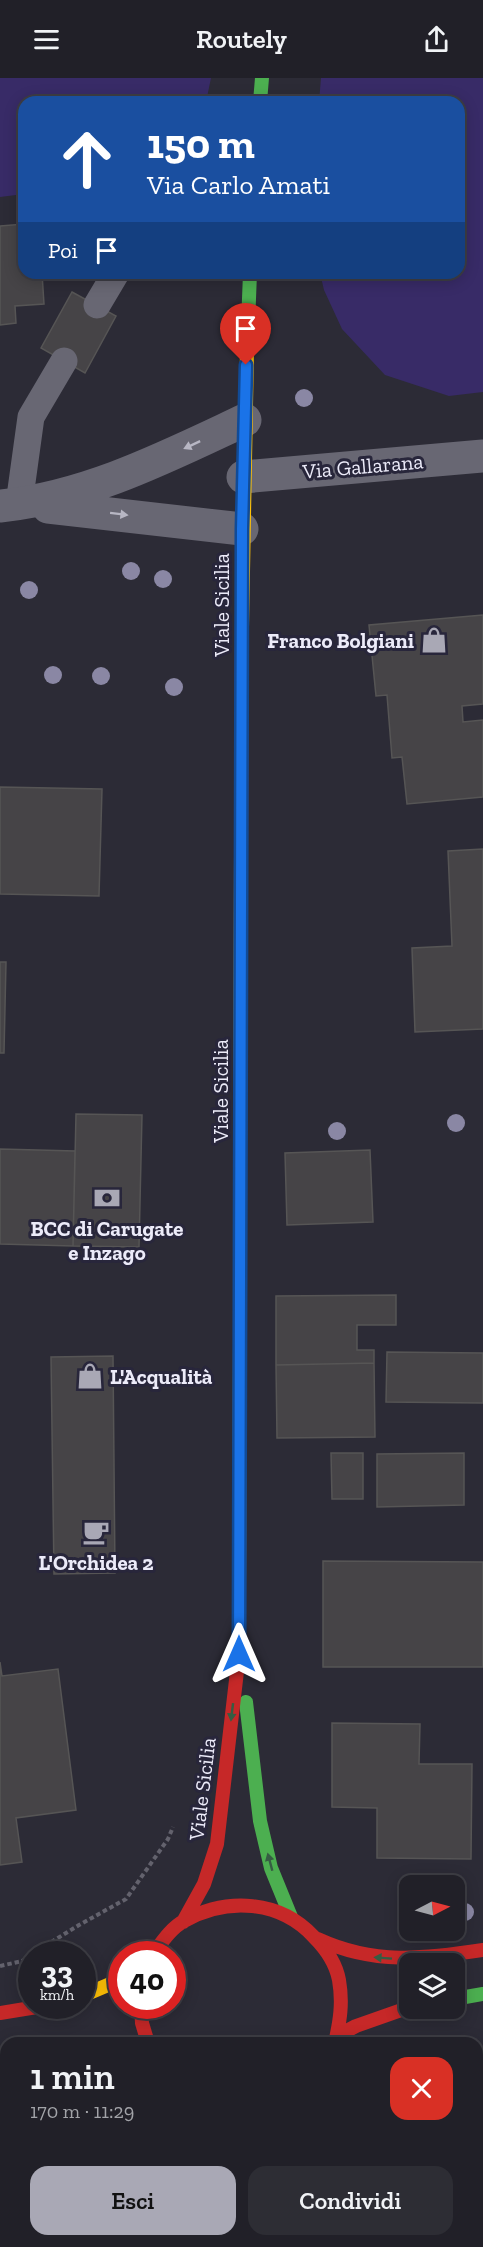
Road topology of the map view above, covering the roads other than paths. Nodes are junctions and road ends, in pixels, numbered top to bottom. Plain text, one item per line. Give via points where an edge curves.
1 (262, 78) edge
2 (260, 96) edge
3 (112, 279) edge
4 (250, 279) edge
5 (97, 305) dead end
6 (64, 361) dead end
7 (245, 420) junction
8 (483, 456) edge
9 (243, 477) junction
10 (9, 505) edge
11 (242, 529) junction
12 (239, 1654) junction
13 (291, 1917) junction
14 (183, 1922) junction
15 (318, 1939) junction
16 (162, 1941) edge
17 (483, 1950) edge
18 (483, 1994) edge
19 (465, 1997) edge
20 (18, 2010) edge
21 (399, 2011) edge
22 (0, 2013) edge
23 (142, 2019) edge
24 (146, 2037) edge
25 (337, 2037) edge
26 (341, 2037) edge

1 - 2 street
3 - 5 lane
4 - 7 street, Viale Sicilia
6 - 10 lane via 32,417
7 - 9 street, Viale Sicilia
7 -> 10 street via 134,472 81,491
8 - 9 street, Via Gallarana
9 - 11 street, Viale Sicilia
10 -> 11 street
11 - 12 street, Viale Sicilia
13 -> 12 street, Viale Sicilia via 271,1868 260,1821
12 -> 14 street, Viale Sicilia via 213,1862 202,1892
13 - 14 street via 268,1907 238,1903 211,1908
13 - 15 street
14 - 16 street
17 -> 15 street via 436,1958 398,1959 356,1955
15 - 25 street via 332,1959 340,1982 343,2013
18 - 19 street
20 - 22 street
21 - 26 street via 362,2023
23 - 24 street

